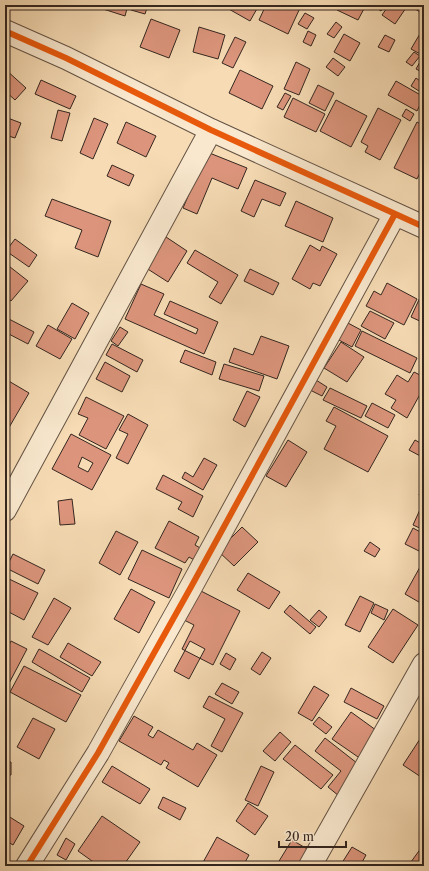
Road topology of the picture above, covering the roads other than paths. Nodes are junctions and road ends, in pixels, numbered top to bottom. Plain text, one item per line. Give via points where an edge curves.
1 (5, 31) edge
2 (211, 130) junction
3 (395, 214) junction
4 (424, 227) edge
5 (5, 510) edge
6 (424, 664) edge
7 (27, 866) edge
8 (310, 866) edge

1 - 2 street via 66,58
2 - 3 street
2 - 5 street
3 - 4 street
3 - 7 street via 195,580 117,718
6 - 8 street

